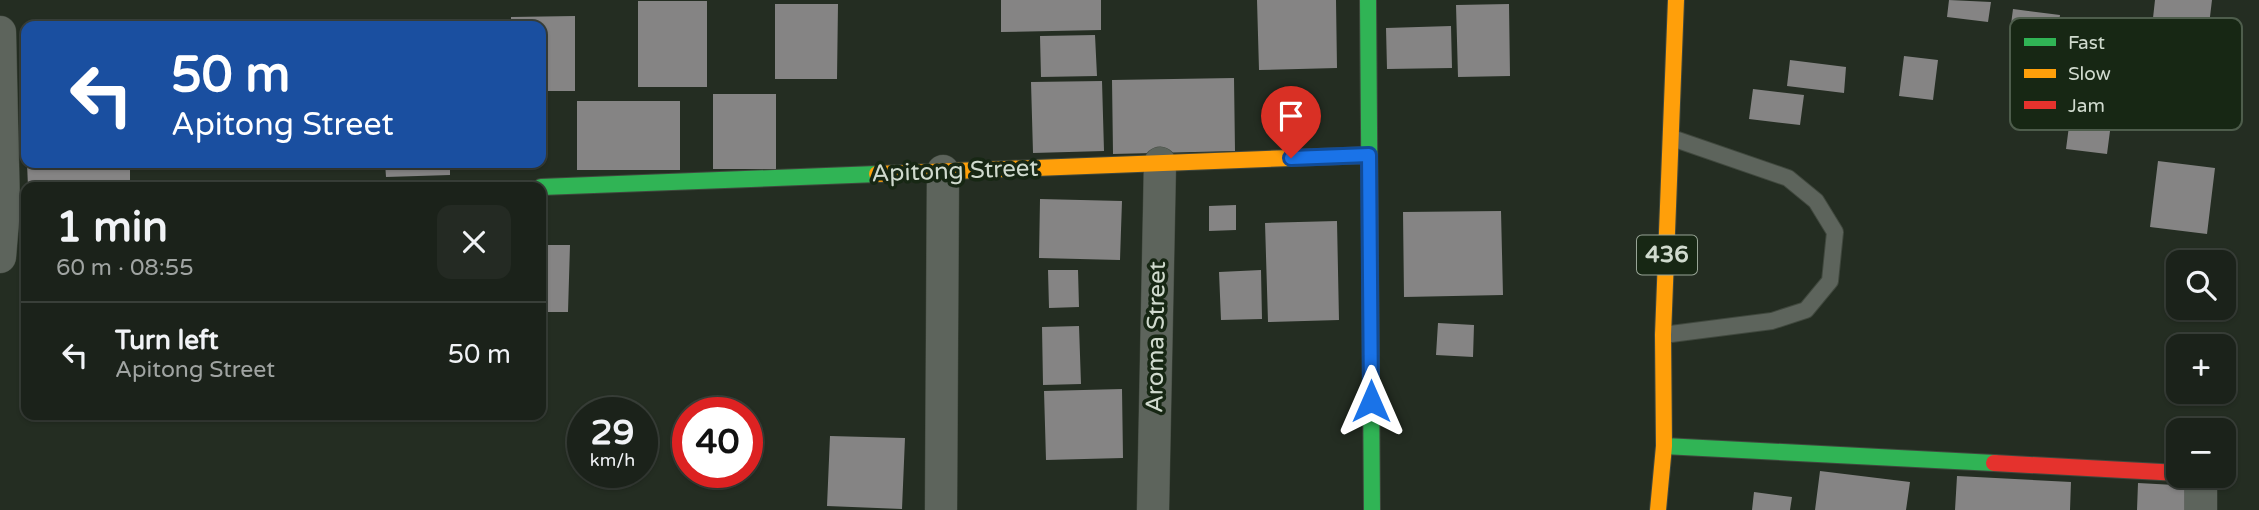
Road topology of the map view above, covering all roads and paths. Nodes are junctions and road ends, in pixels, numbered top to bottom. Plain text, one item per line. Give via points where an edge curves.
1 (1368, 0) edge
2 (1676, 0) edge
3 (0, 32) edge
4 (1672, 138) junction
5 (1369, 155) junction
6 (1160, 163) junction
7 (943, 172) junction
8 (546, 187) edge
9 (15, 208) edge
10 (0, 257) edge
11 (1663, 335) junction
12 (1664, 446) junction
13 (2166, 472) edge
14 (2201, 488) edge
15 (942, 510) edge
16 (1153, 510) edge
17 (1372, 510) edge
18 (1658, 510) edge
19 (2201, 510) edge

1 - 5 street
2 - 4 street, 436
3 - 9 street
4 - 11 street, 436
4 - 11 lane via 1788,178 1816,201 1835,232 1830,281 1806,310 1772,321
5 - 6 street, Apitong Street
5 - 17 street
6 - 7 street, Apitong Street
6 - 16 street, Aroma Street
7 - 8 street, Apitong Street
7 - 15 street
9 - 10 street
11 - 12 street, 436
12 - 13 street
12 - 18 street, 436
14 - 19 street

